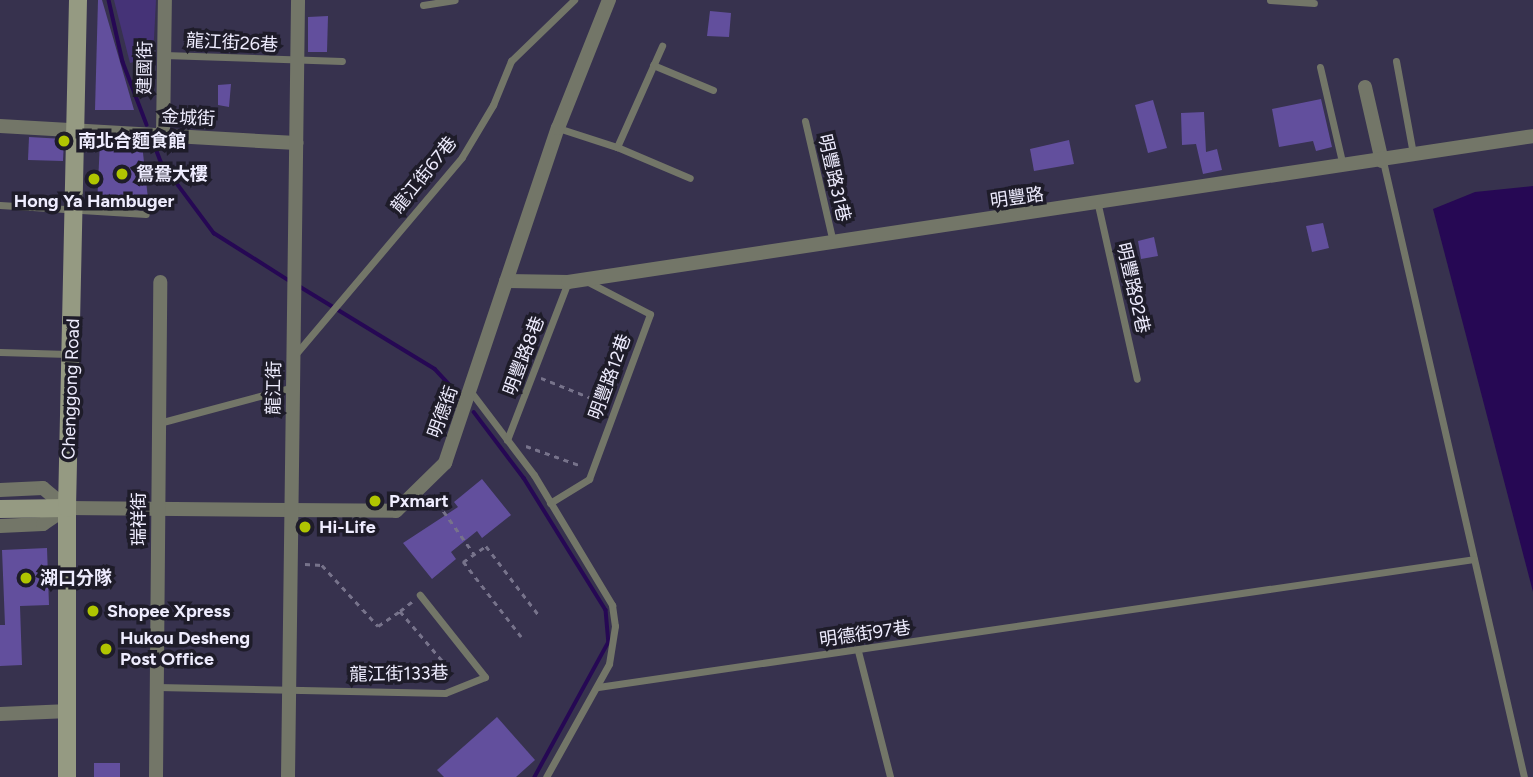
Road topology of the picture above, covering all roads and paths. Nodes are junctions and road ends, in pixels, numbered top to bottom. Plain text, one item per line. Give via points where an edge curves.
1 (78, 0) edge
2 (165, 0) edge
3 (298, 0) edge
4 (456, 0) edge
5 (574, 0) edge
6 (1269, 0) edge
7 (606, 1) edge
8 (1314, 3) dead end
9 (423, 5) dead end
10 (662, 46) dead end
11 (164, 55) junction
12 (342, 61) dead end
13 (1396, 61) dead end
14 (298, 62) junction
15 (653, 65) junction
16 (1320, 68) dead end
17 (1365, 87) dead end
18 (713, 90) dead end
19 (805, 121) dead end
20 (0, 126) edge
21 (558, 128) junction
22 (76, 132) junction
23 (163, 136) junction
24 (1533, 136) edge
25 (297, 143) junction
26 (617, 148) junction
27 (1413, 154) junction
28 (1382, 161) junction
29 (1343, 167) junction
30 (690, 178) dead end
31 (0, 205) edge
32 (1098, 205) junction
33 (75, 208) junction
34 (146, 214) dead end
35 (833, 243) junction
36 (506, 281) junction
37 (575, 281) junction
38 (160, 282) dead end
39 (0, 352) edge
40 (72, 354) junction
41 (294, 356) junction
42 (535, 376) junction
43 (1138, 379) dead end
44 (293, 386) junction
45 (471, 392) junction
46 (616, 407) junction
47 (159, 423) junction
48 (507, 440) junction
49 (592, 470) junction
50 (424, 483) junction
51 (0, 490) edge
52 (550, 503) junction
53 (67, 508) junction
54 (0, 509) edge
55 (158, 510) junction
56 (292, 511) junction
57 (0, 526) edge
58 (475, 555) junction
59 (1474, 559) junction
60 (291, 564) junction
61 (420, 595) joint
62 (400, 611) junction
63 (538, 614) dead end
64 (521, 637) dead end
65 (858, 651) junction
66 (447, 666) dead end
67 (157, 687) junction
68 (598, 688) junction
69 (289, 690) junction
70 (69, 711) junction
71 (0, 714) edge
72 (67, 777) edge
73 (156, 777) edge
74 (288, 777) edge
75 (546, 777) edge
76 (890, 777) edge
77 (1524, 777) edge

1 - 22 street, Chenggong Road
2 - 11 street, 建國街
3 - 14 street, 龍江街
4 - 9 lane
5 - 41 lane, 龍江街67巷 via 511,61 493,105 462,157
6 - 8 lane
7 - 21 street, 明德街
10 - 15 lane
11 - 14 lane, 龍江街26巷
11 - 23 street, 建國街
12 - 14 lane, 龍江街26巷
13 - 27 lane
14 - 25 street, 龍江街
15 - 18 lane
15 - 26 lane
16 - 29 lane
17 - 28 street
19 - 35 lane, 明豐路31巷
20 - 22 street, 金城街
21 - 26 lane
21 - 36 street, 明德街
22 - 23 street, 金城街
22 - 33 street, Chenggong Road
23 - 25 street, 金城街
24 - 27 street, 明豐路
25 - 41 street, 龍江街
26 - 30 lane
27 - 28 street, 明豐路
28 - 29 street, 明豐路
28 - 59 lane
29 - 32 street, 明豐路
31 - 33 lane
32 - 35 street, 明豐路
32 - 43 lane, 明豐路92巷
33 - 34 lane
33 - 40 street, Chenggong Road
35 - 37 street, 明豐路
36 - 37 street, 明豐路
36 - 45 street, 明德街
37 - 42 lane, 明豐路8巷
37 - 46 lane, 明豐路12巷 via 650,314
38 - 47 street, 瑞祥街
39 - 40 lane
40 - 53 street, Chenggong Road
41 - 44 street, 龍江街
42 - 46 path
42 - 48 lane, 明豐路8巷
44 - 47 lane
44 - 56 street, 龍江街
45 - 48 lane
45 - 50 street, 明德街 via 445,463
46 - 49 lane, 明豐路12巷
47 - 55 street, 瑞祥街
48 - 49 path
48 - 52 lane
49 - 52 lane, 明豐路12巷 via 589,479
50 - 56 street, 明德街 via 396,511
50 - 58 path
51 - 53 street via 43,488
52 - 68 lane via 612,606 614,643
53 - 54 street
53 - 55 street, 明德街
53 - 57 street via 43,524
53 - 70 street, Chenggong Road
55 - 56 street, 明德街
55 - 67 street, 瑞祥街
56 - 60 street, 龍江街
58 - 63 path via 486,546
58 - 64 path via 463,562
59 - 65 lane, 明德街97巷
59 - 77 lane
60 - 62 path via 322,565 378,626
60 - 69 street, 龍江街
61 - 62 path
61 - 69 lane, 龍江街133巷 via 485,677 445,693
62 - 66 path
65 - 68 lane, 明德街97巷
65 - 76 lane
67 - 69 lane
67 - 73 street, 瑞祥街
68 - 75 lane
69 - 74 street, 龍江街
70 - 71 street
70 - 72 street, Chenggong Road

